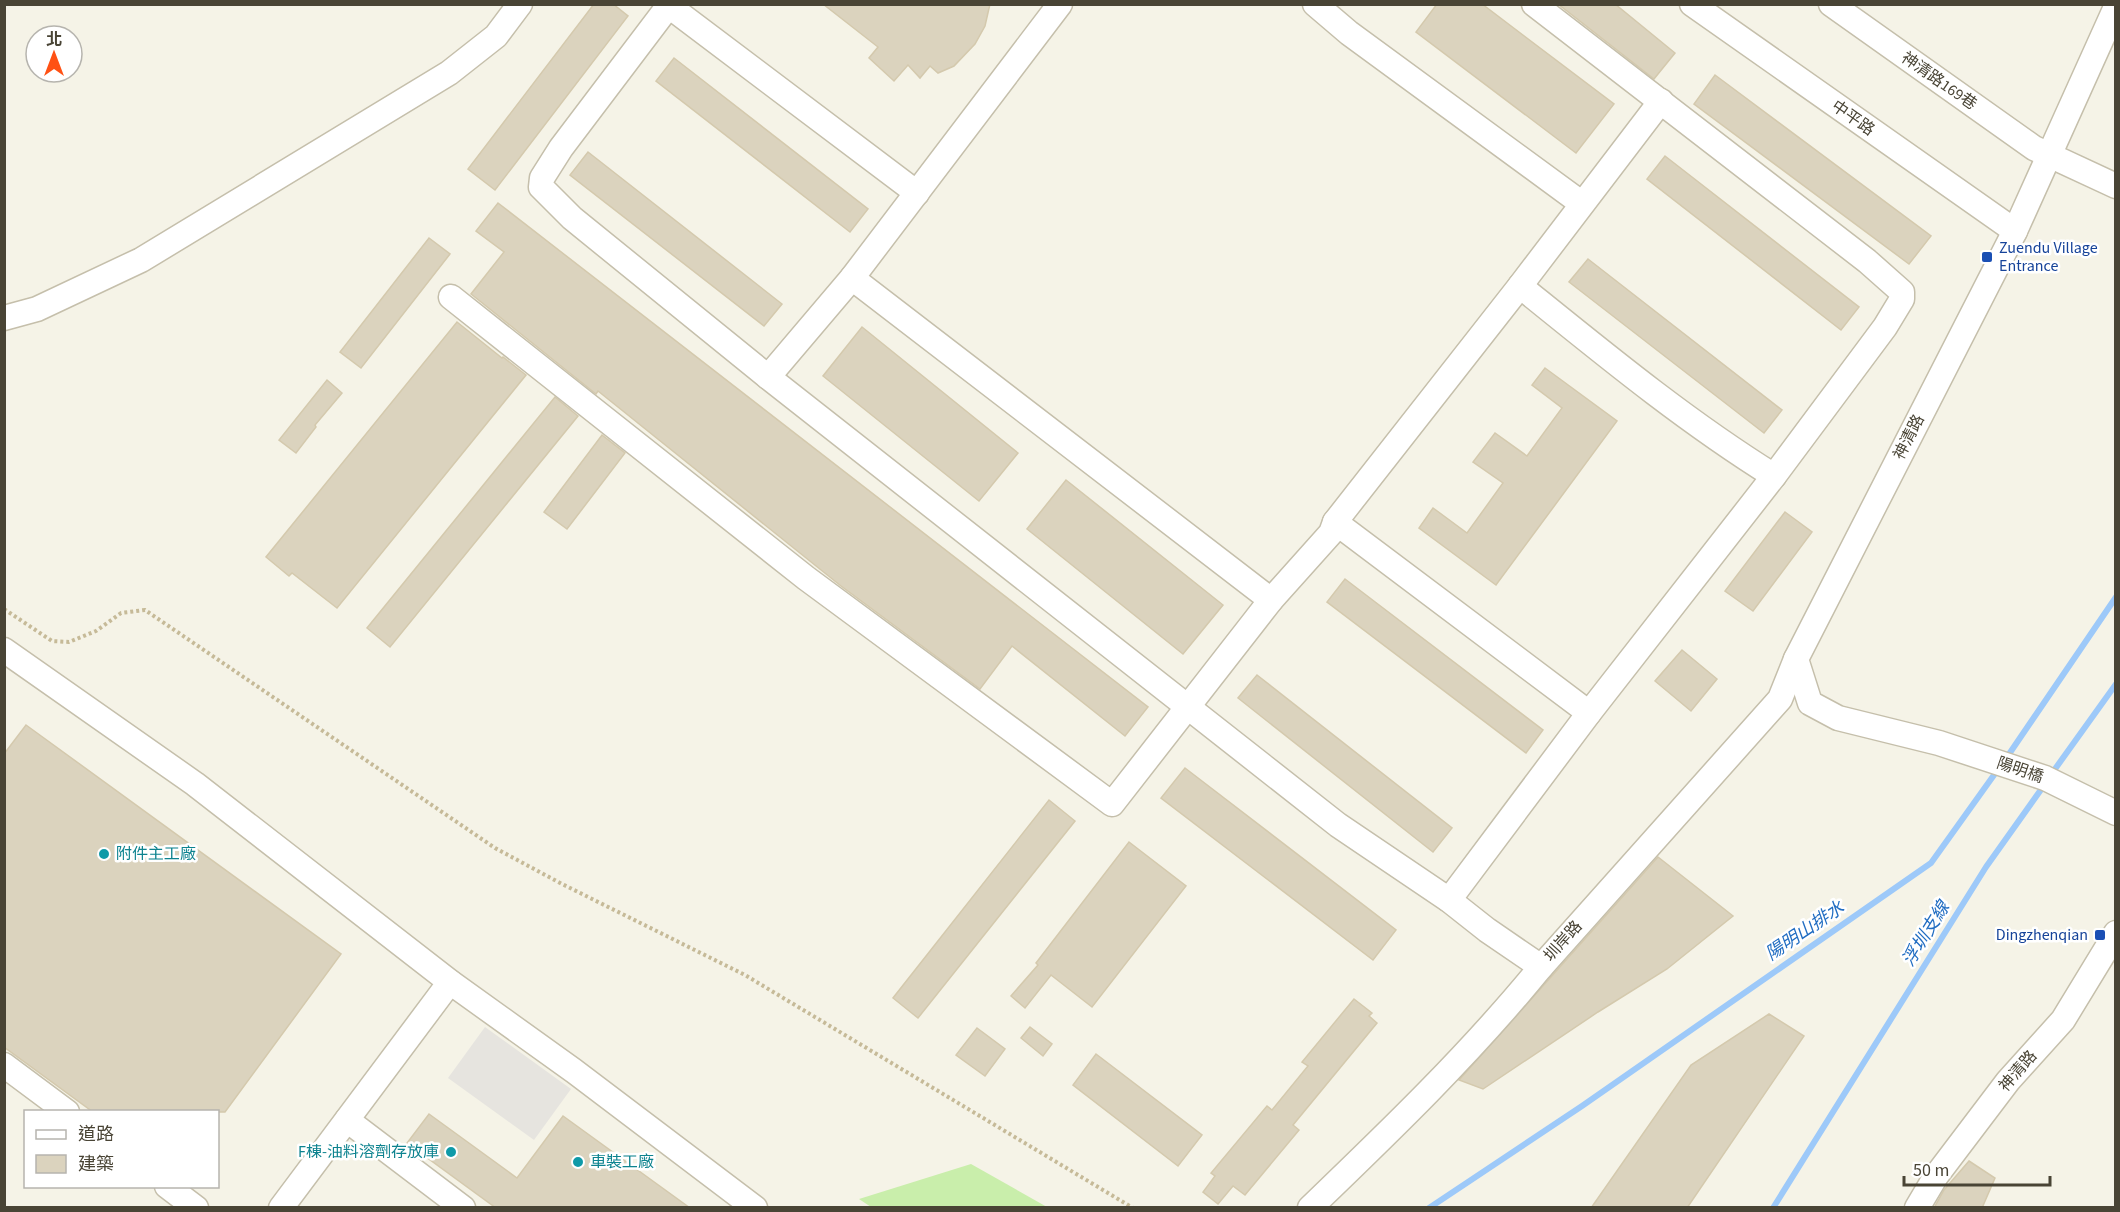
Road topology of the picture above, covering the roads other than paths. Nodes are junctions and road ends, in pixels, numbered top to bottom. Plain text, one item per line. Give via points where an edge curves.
1 (520, 4) edge
2 (1060, 4) edge
3 (1314, 4) edge
4 (1534, 4) edge
5 (1692, 4) edge
6 (1831, 4) edge
7 (669, 5) edge
8 (2115, 7) edge
9 (1661, 101) junction
10 (2048, 156) junction
11 (2115, 186) edge
12 (917, 193) junction
13 (1581, 203) junction
14 (2015, 231) junction
15 (852, 278) junction
16 (1520, 286) junction
17 (451, 297) dead end
18 (4, 318) edge
19 (768, 377) junction
20 (1774, 476) junction
21 (1335, 522) junction
22 (1270, 600) junction
23 (4, 650) edge
24 (1796, 659) junction
25 (1188, 707) junction
26 (1589, 713) junction
27 (2115, 813) edge
28 (1449, 900) junction
29 (2115, 933) edge
30 (1540, 967) junction
31 (450, 982) junction
32 (4, 1065) edge
33 (64, 1110) edge
34 (347, 1120) junction
35 (170, 1188) edge
36 (196, 1208) edge
37 (281, 1208) edge
38 (463, 1208) edge
39 (755, 1208) edge
40 (1310, 1208) edge
41 (1917, 1208) edge

1 - 18 street via 496,36 449,73 141,260 37,309
2 - 12 street
3 - 13 street
4 - 9 street
5 - 14 street, 中平路
6 - 10 street, 神清路169巷
7 - 12 street
7 - 19 street via 561,148 542,178 541,187 572,218
8 - 10 street, 神清路
9 - 13 street
9 - 20 street via 1902,292 1902,299 1885,327
10 - 11 street, 神清路169巷
10 - 14 street, 神清路
12 - 15 street
13 - 16 street
14 - 24 street, 神清路
15 - 19 street
15 - 22 street
16 - 20 street via 1638,381 1724,445
16 - 21 street
17 - 25 street via 806,578 1112,804
19 - 25 street
20 - 26 street
21 - 22 street via 1331,532
21 - 26 street
22 - 25 street
23 - 31 street via 195,784
24 - 27 street, 陽明橋 via 1810,703 1838,718 1984,758 2056,783
24 - 30 street, 圳岸路 via 1780,699
25 - 28 street via 1338,825
26 - 28 street
28 - 30 street
29 - 41 street, 神清路 via 2063,1020 2008,1081 1936,1176
30 - 40 street, 圳岸路 via 1414,1108
31 - 34 street
31 - 39 street
32 - 33 street
34 - 37 street
34 - 38 street
35 - 36 street

